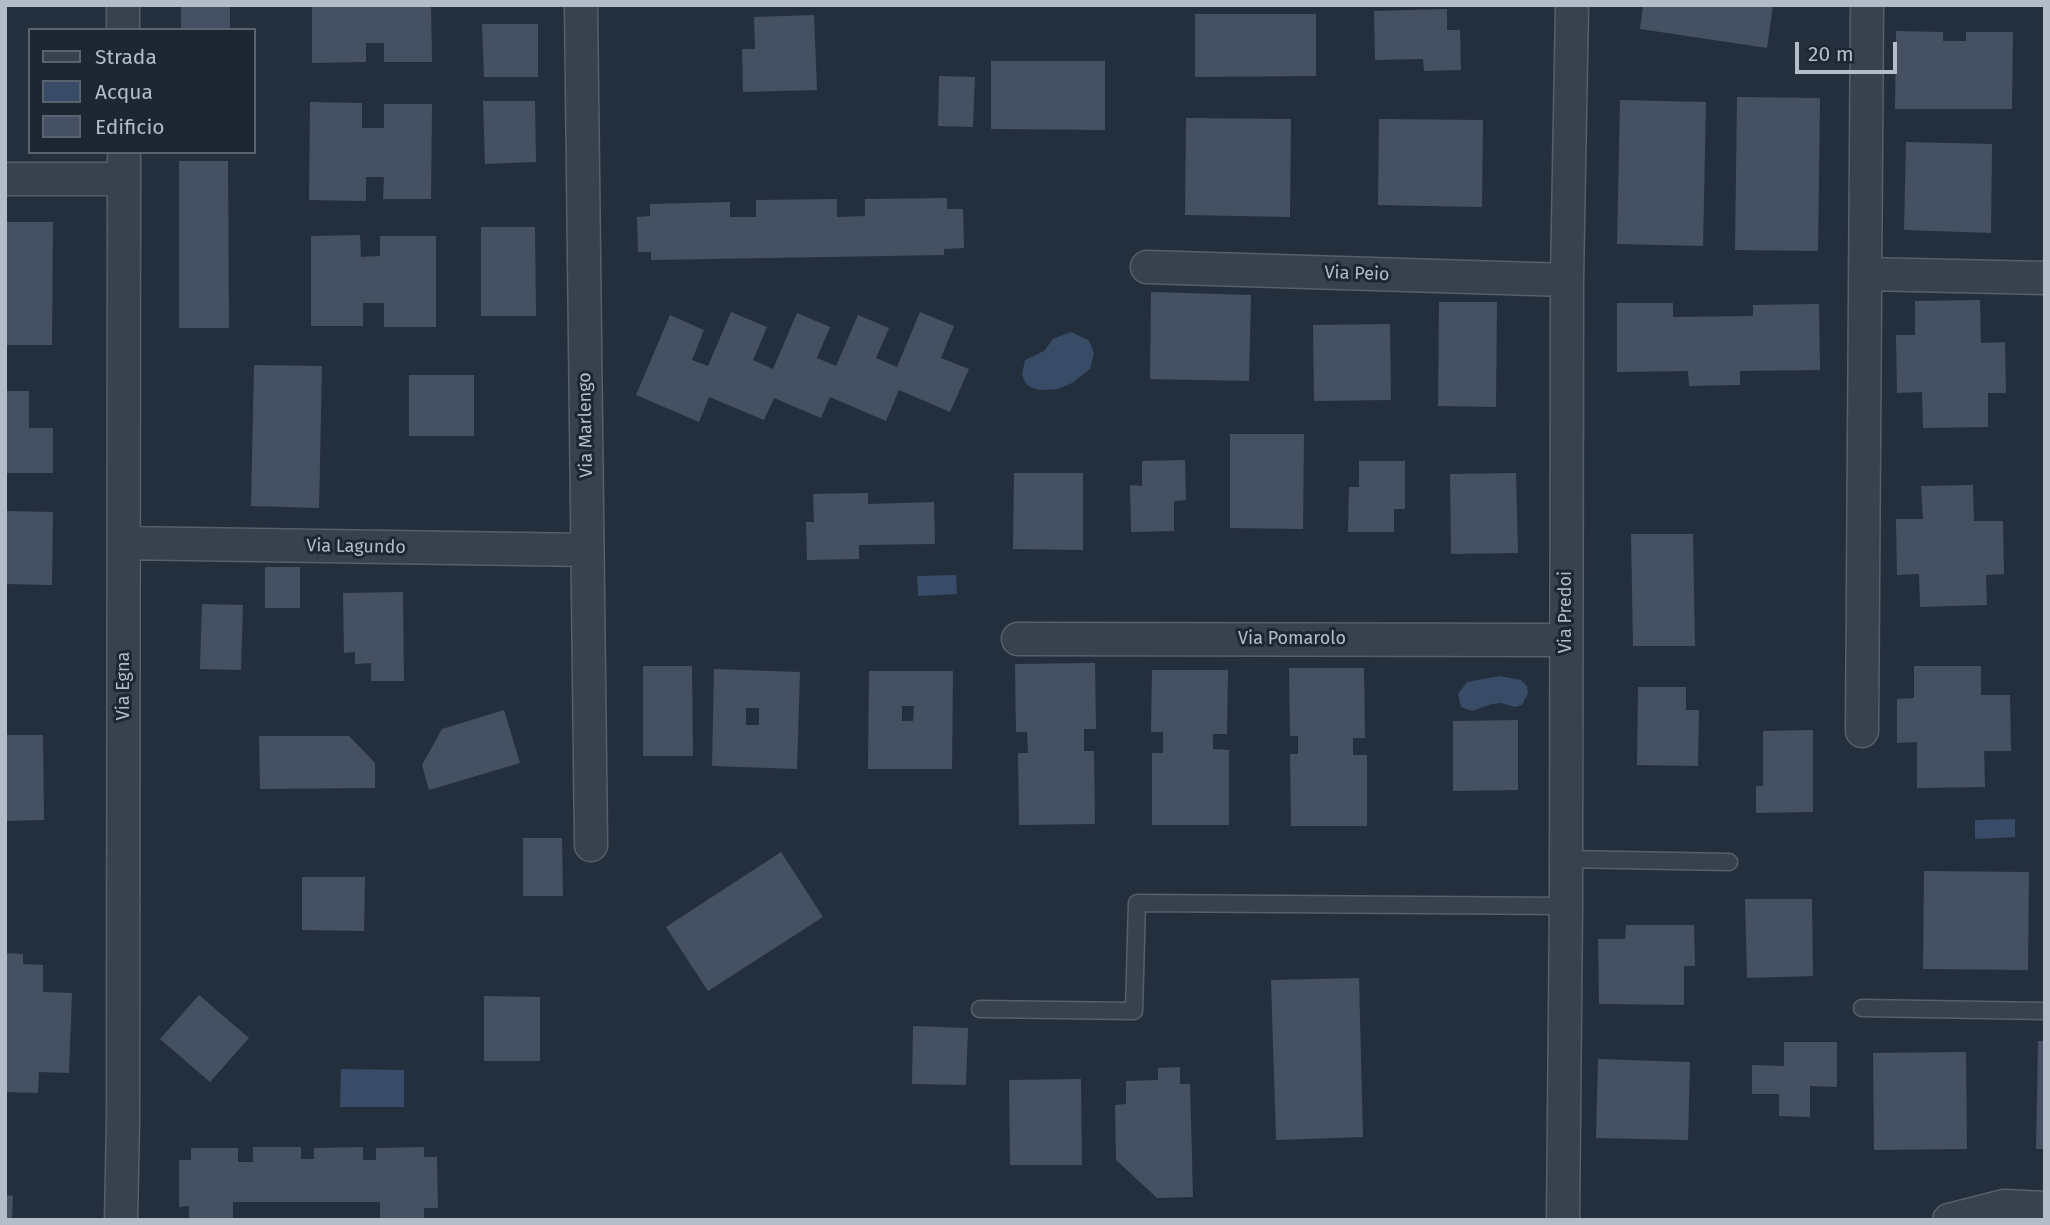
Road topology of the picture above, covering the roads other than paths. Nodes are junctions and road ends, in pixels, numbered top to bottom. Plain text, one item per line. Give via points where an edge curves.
1 (123, 5) edge
2 (581, 5) edge
3 (1572, 5) edge
4 (1867, 5) edge
5 (123, 28) edge
6 (124, 166) edge
7 (5, 179) edge
8 (1147, 267) dead end
9 (1866, 274) junction
10 (2045, 278) edge
11 (1567, 281) junction
12 (124, 543) junction
13 (587, 550) junction
14 (1018, 639) dead end
15 (1565, 640) junction
16 (1862, 731) dead end
17 (591, 845) dead end
18 (1566, 859) junction
19 (1729, 862) dead end
20 (1566, 906) junction
21 (1862, 1008) dead end
22 (981, 1009) dead end
23 (2045, 1011) edge
24 (2045, 1208) edge
25 (121, 1220) edge
26 (1563, 1220) edge
27 (1949, 1220) edge

1 - 5 street
2 - 13 street, Via Marlengo
3 - 11 street, Via Predoi
4 - 9 street
6 - 7 street
6 - 12 street, Via Egna
8 - 11 street, Via Peio
9 - 10 street
9 - 16 street
11 - 15 street, Via Predoi
12 - 13 street, Via Lagundo
12 - 25 street, Via Egna
13 - 17 street, Via Marlengo
14 - 15 street, Via Pomarolo
15 - 18 street, Via Predoi
18 - 19 lane
18 - 20 street, Via Predoi
20 - 22 lane via 1136,904 1134,1011
20 - 26 street, Via Predoi
21 - 23 lane
24 - 27 street via 2004,1206

